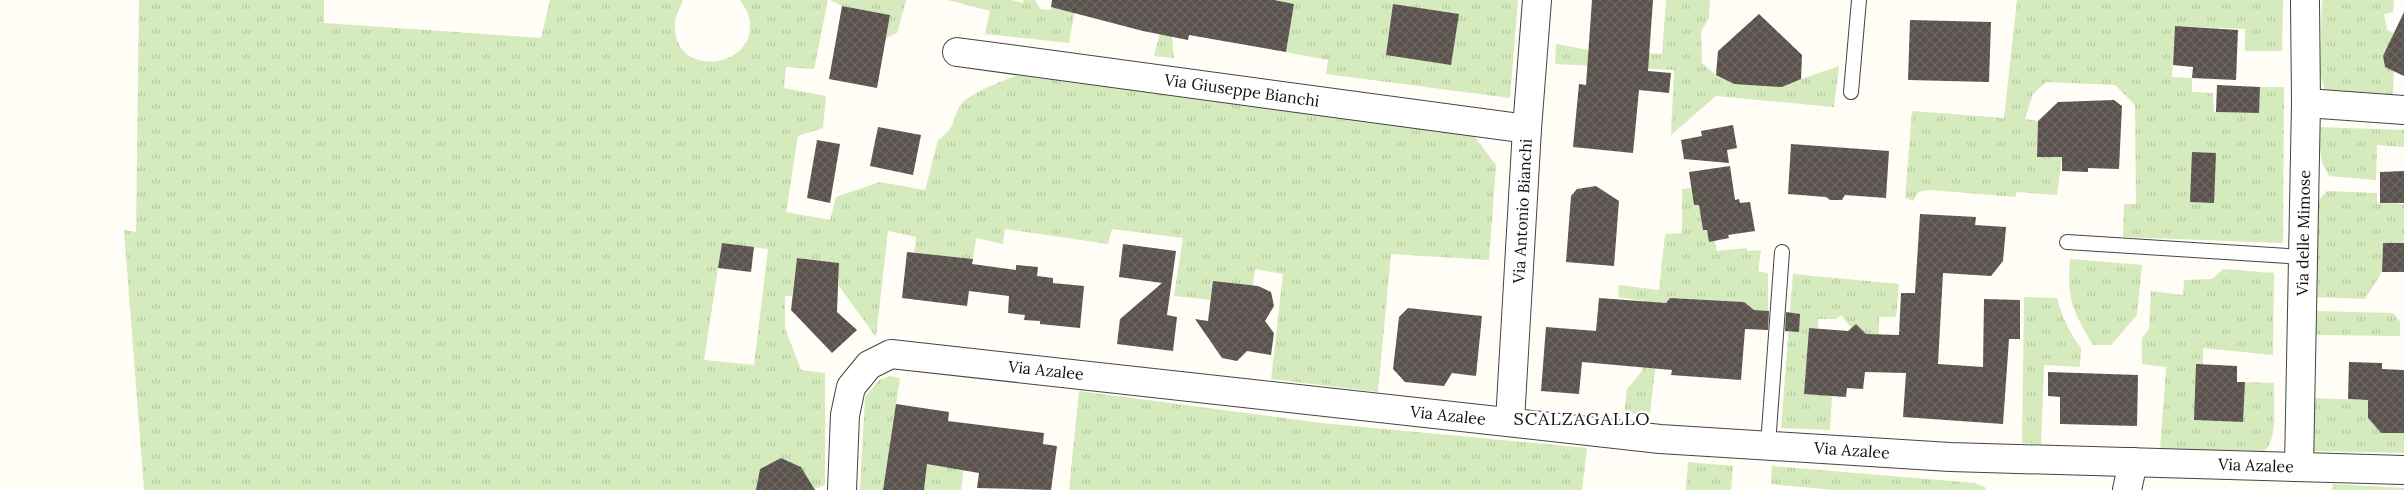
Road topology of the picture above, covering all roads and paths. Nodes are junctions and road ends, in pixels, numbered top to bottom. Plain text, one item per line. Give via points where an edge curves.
1 (1537, 0) edge
2 (1860, 0) edge
3 (2305, 0) edge
4 (957, 52) dead end
5 (1851, 92) dead end
6 (2306, 103) junction
7 (2404, 110) edge
8 (1527, 129) junction
9 (2067, 242) dead end
10 (1782, 252) dead end
11 (2303, 257) junction
12 (1510, 422) junction
13 (1768, 445) junction
14 (2133, 462) junction
15 (2299, 467) junction
16 (2404, 470) edge
17 (842, 490) edge
18 (2127, 490) edge

1 - 8 street, Via Antonio Bianchi
2 - 5 lane
3 - 6 street, Via delle Mimose
4 - 8 street, Via Giuseppe Bianchi
6 - 7 street
6 - 11 street, Via delle Mimose
8 - 12 street, Via Antonio Bianchi
9 - 11 lane
10 - 13 lane
11 - 15 street, Via delle Mimose
12 - 13 street, Via Azalee via 1660,438
12 - 17 street, Via Azalee via 891,354 869,365 851,387 845,415
13 - 14 street, Via Azalee via 1950,457
14 - 15 street, Via Azalee
14 - 18 street
15 - 16 street, Via Azalee

